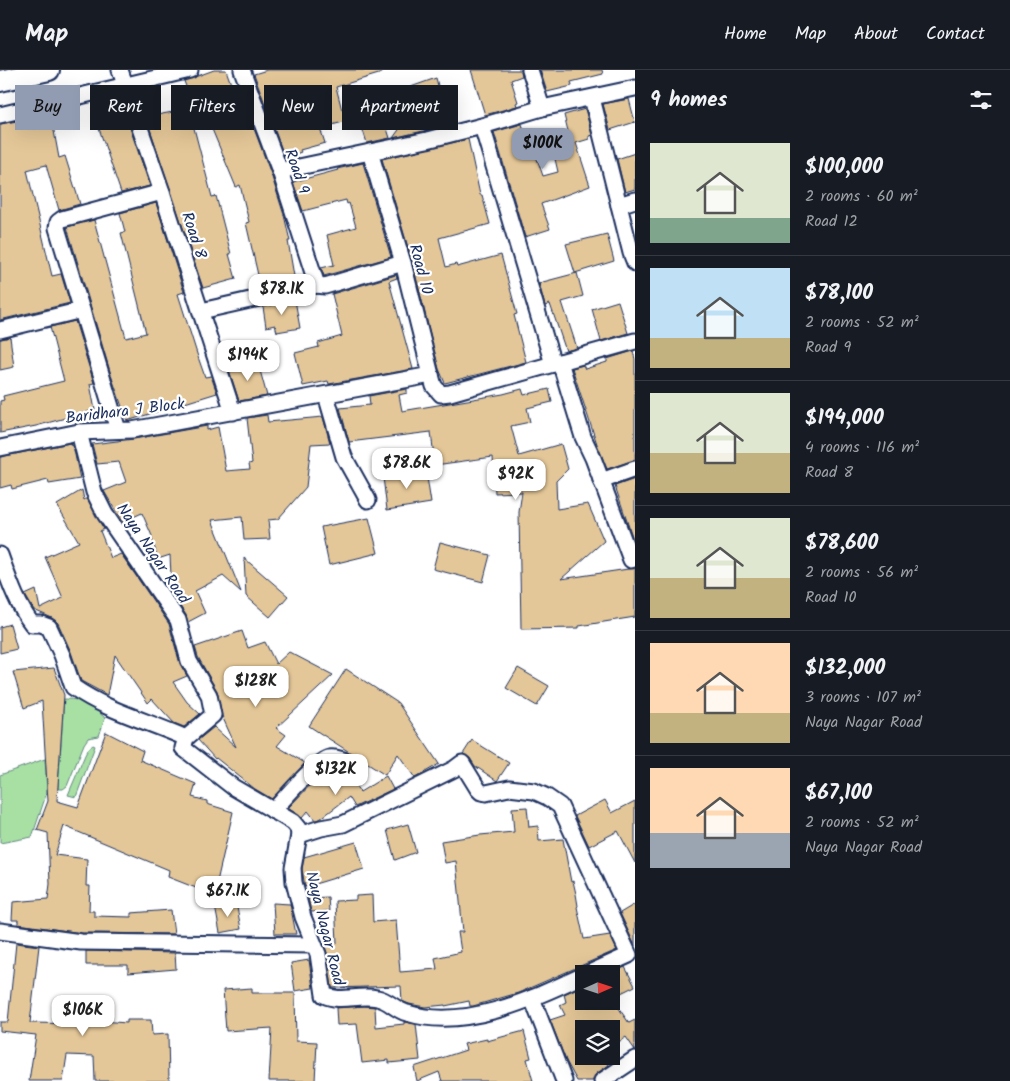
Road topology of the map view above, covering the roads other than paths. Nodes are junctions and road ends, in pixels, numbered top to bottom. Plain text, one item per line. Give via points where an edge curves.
1 (49, 70) edge
2 (120, 70) edge
3 (190, 70) edge
4 (242, 70) edge
5 (530, 70) edge
6 (0, 81) edge
7 (125, 85) edge
8 (129, 85) edge
9 (635, 88) edge
10 (90, 94) edge
11 (592, 98) junction
12 (542, 108) junction
13 (0, 115) edge
14 (482, 126) junction
15 (140, 130) edge
16 (370, 152) junction
17 (280, 171) junction
18 (162, 192) junction
19 (635, 200) edge
20 (619, 205) junction
21 (403, 263) junction
22 (635, 263) edge
23 (317, 285) junction
24 (82, 310) junction
25 (201, 311) junction
26 (0, 330) edge
27 (635, 341) edge
28 (557, 363) junction
29 (431, 375) junction
30 (326, 395) junction
31 (233, 412) junction
32 (118, 430) junction
33 (78, 432) junction
34 (0, 448) edge
35 (635, 469) edge
36 (600, 481) junction
37 (368, 500) dead end
38 (0, 555) edge
39 (633, 559) edge
40 (186, 738) junction
41 (355, 765) dead end
42 (272, 811) junction
43 (299, 835) junction
44 (0, 931) edge
45 (314, 945) junction
46 (606, 965) edge
47 (575, 980) edge
48 (532, 998) junction
49 (635, 1059) edge
50 (564, 1081) edge
51 (602, 1081) edge

1 - 6 main road
2 - 7 street, Road 8
3 - 8 street
4 - 17 street, Road 9
5 - 12 street
9 - 11 street
10 - 13 street
11 - 12 street
11 - 20 street
12 - 14 street
14 - 16 street
14 - 28 street
15 - 18 street, Road 8
16 - 17 street
16 - 21 street, Road 10
17 - 23 street, Road 9
18 - 24 street via 58,222 57,228
18 - 25 street, Road 8
19 - 20 street
20 - 22 street
21 - 23 street via 325,286
21 - 29 street, Road 10
23 - 25 street
24 - 26 street
24 - 32 street
25 - 31 street, Road 8
27 - 28 street
28 - 29 street, Road 10 via 441,394
28 - 36 street
29 - 30 street, Baridhara J Block
30 - 31 street, Baridhara J Block
30 - 37 street via 344,457
31 - 32 street, Baridhara J Block
32 - 33 street, Baridhara J Block
33 - 34 street, Baridhara J Block
33 - 40 street, Naya Nagar Road via 94,492 105,514 178,620 189,661 209,696 213,715
35 - 36 street
36 - 39 street
38 - 40 street via 22,611 32,624 49,627 73,687 113,710
40 - 42 street via 183,748 233,787
41 - 42 street via 338,758 327,758
42 - 43 street via 293,822
43 - 45 street, Naya Nagar Road via 294,882
43 - 46 street via 343,824 462,763 481,792 509,788 534,791 560,806 629,954
44 - 45 street via 81,942
45 - 48 street, Naya Nagar Road via 324,995 329,998 365,996 387,1001 407,1013 454,1018 494,1011
47 - 48 street, Naya Nagar Road
48 - 50 street
49 - 51 street

